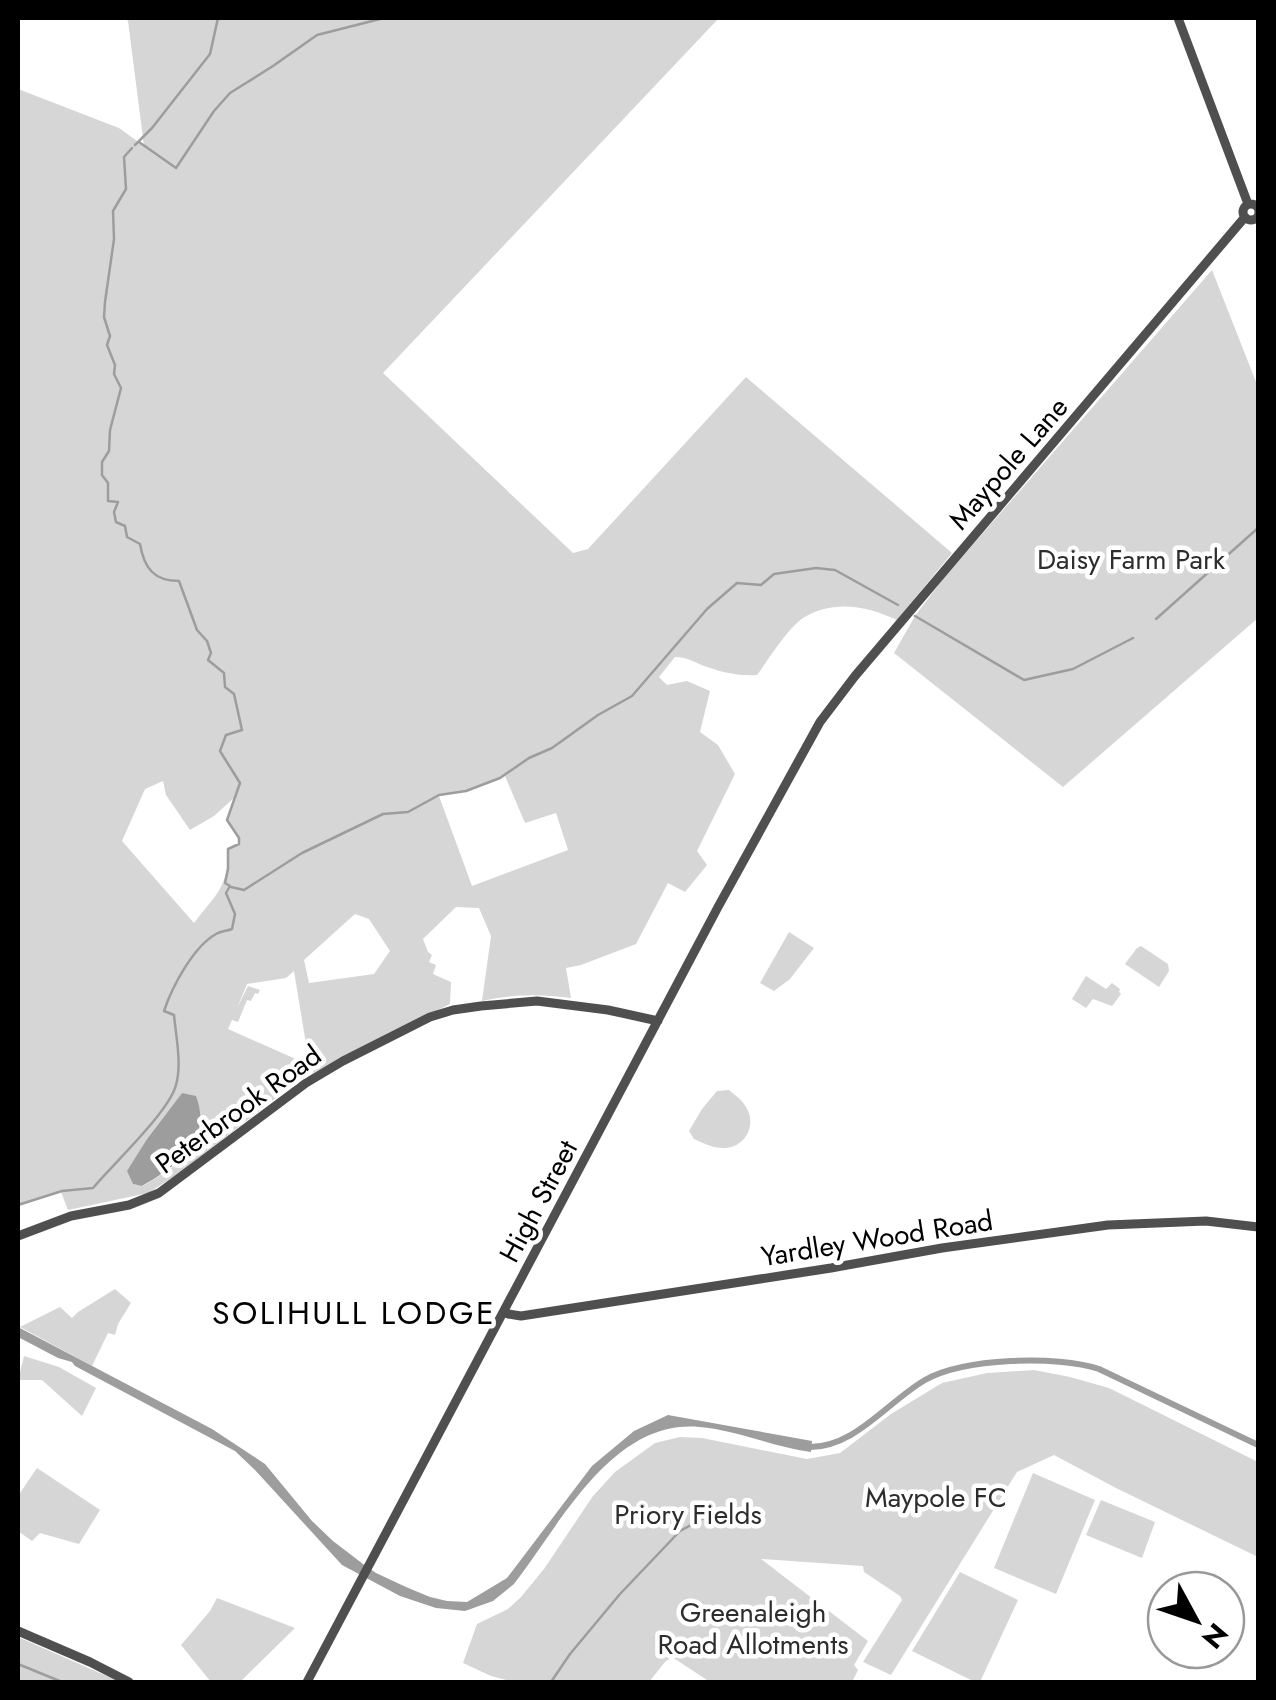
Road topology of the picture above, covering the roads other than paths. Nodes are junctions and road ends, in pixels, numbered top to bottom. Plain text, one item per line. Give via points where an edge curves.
1 (1178, 18) edge
2 (1255, 202) edge
3 (1253, 221) edge
4 (809, 742) joint
5 (658, 1021) junction
6 (1258, 1227) edge
7 (18, 1236) edge
8 (505, 1311) junction
9 (18, 1631) edge
10 (129, 1682) edge
11 (307, 1682) edge

1 - 2 street via 1242,188
2 - 3 street via 1243,210
3 - 4 street, Maypole Lane via 855,676
4 - 5 street, High Street
5 - 7 street, Peterbrook Road via 536,1001 430,1017 306,1083 159,1193
5 - 8 street, High Street
6 - 8 street, Yardley Wood Road via 1206,1221 1108,1225 522,1316
8 - 11 street, High Street
9 - 10 street

